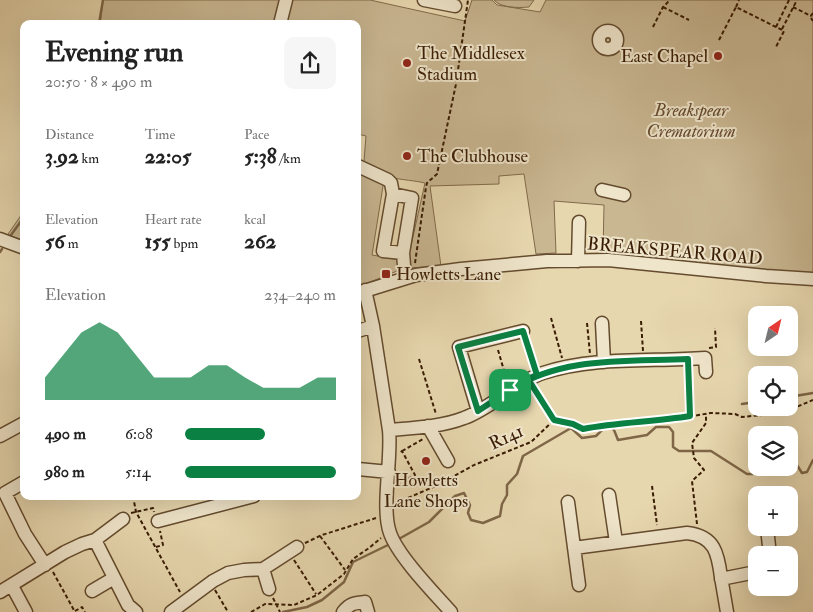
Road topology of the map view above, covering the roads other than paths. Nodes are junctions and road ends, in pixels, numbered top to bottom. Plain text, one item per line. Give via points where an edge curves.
1 (286, 0) edge
2 (424, 0) edge
3 (455, 6) dead end
4 (281, 20) edge
5 (361, 167) edge
6 (602, 190) dead end
7 (393, 194) junction
8 (624, 195) dead end
9 (580, 222) dead end
10 (0, 239) edge
11 (20, 246) edge
12 (403, 253) junction
13 (578, 261) junction
14 (411, 277) junction
15 (813, 279) edge
16 (361, 291) edge
17 (602, 323) dead end
18 (373, 326) junction
19 (361, 330) edge
20 (523, 331) road end
21 (604, 362) junction
22 (706, 372) dead end
23 (478, 411) junction
24 (20, 424) edge
25 (433, 428) junction
26 (389, 430) junction
27 (0, 436) edge
28 (448, 460) dead end
29 (361, 469) edge
30 (389, 472) junction
31 (20, 483) edge
32 (2, 489) edge
33 (610, 495) dead end
34 (239, 500) edge
35 (568, 502) dead end
36 (123, 519) dead end
37 (158, 521) road end
38 (95, 540) junction
39 (616, 542) junction
40 (574, 548) junction
41 (293, 550) road end
42 (47, 564) junction
43 (263, 569) junction
44 (748, 574) edge
45 (114, 578) junction
46 (721, 579) junction
47 (579, 584) dead end
48 (6, 589) edge
49 (268, 589) dead end
50 (92, 591) dead end
51 (26, 612) edge
52 (136, 612) edge
53 (171, 612) edge
54 (343, 612) edge
55 (368, 612) edge
56 (451, 612) edge
57 (728, 612) edge

1 - 4 street
2 - 3 street
5 - 7 street via 392,183
6 - 8 street
7 - 12 street via 412,198
7 - 12 street via 383,251
9 - 13 street
10 - 11 street
12 - 14 street
13 - 14 street, BREAKSPEAR ROAD via 528,261
13 - 15 street, BREAKSPEAR ROAD via 608,260
14 - 16 street, BREAKSPEAR ROAD
16 - 18 street
17 - 21 street
18 - 19 street
18 - 26 street
20 - 23 street via 458,347
21 - 22 street via 705,358
21 - 23 street via 564,367 533,377
23 - 25 street
24 - 27 street
25 - 26 street
25 - 28 street
26 - 30 street
29 - 30 street
30 - 56 street via 388,511 392,537
31 - 32 street
32 - 42 street via 26,534
33 - 39 street
34 - 37 street
35 - 40 street
36 - 38 street
38 - 42 street
38 - 45 street
39 - 40 street
39 - 46 street via 696,534 716,551
40 - 47 street
41 - 43 street
42 - 48 street
43 - 49 street
43 - 53 street via 228,573 210,582
44 - 46 street
45 - 50 street
45 - 52 street via 128,605
46 - 57 street
48 - 51 street
54 - 55 street via 354,603 365,602

